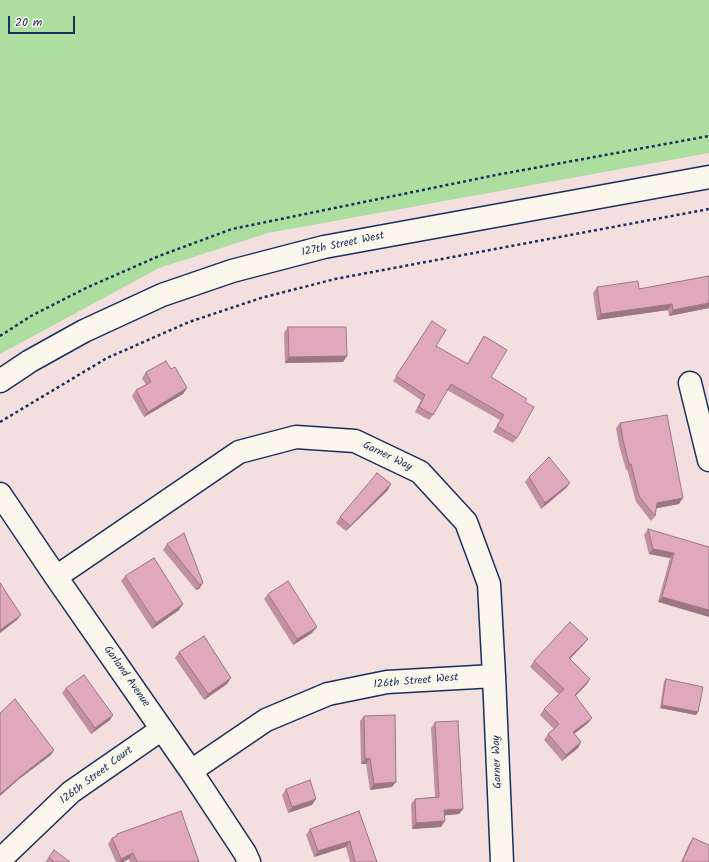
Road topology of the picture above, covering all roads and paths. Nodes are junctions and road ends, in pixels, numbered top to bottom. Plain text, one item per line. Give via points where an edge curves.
1 (709, 136) edge
2 (709, 177) edge
3 (709, 209) edge
4 (0, 336) edge
5 (0, 381) edge
6 (690, 383) dead end
7 (0, 422) edge
8 (709, 460) edge
9 (0, 494) edge
10 (56, 577) junction
11 (494, 676) junction
12 (162, 729) junction
13 (191, 771) junction
14 (0, 860) edge
15 (249, 862) edge
16 (502, 862) edge

1 - 4 path via 488,176 232,229 159,256 86,288 31,316
2 - 5 street, 127th Street West via 324,247 232,270 162,294 84,331
3 - 7 path via 335,279 261,298 189,322 107,358
6 - 8 street
9 - 10 street, Garland Avenue
10 - 11 street, Garner Way via 239,452 296,437 355,442 420,472 466,522 489,584
10 - 12 street, Garland Avenue
11 - 13 street, 126th Street West via 387,682 328,694 266,720
11 - 16 street, Garner Way
12 - 13 street, Garland Avenue
12 - 14 street, 126th Street Court via 71,792
13 - 15 street, Garland Avenue

